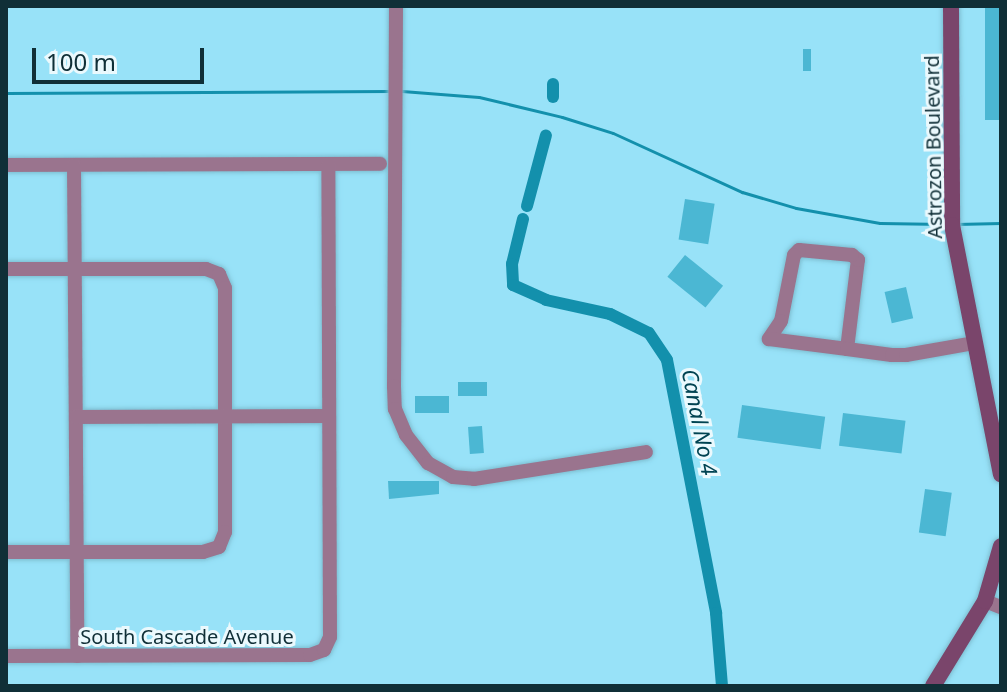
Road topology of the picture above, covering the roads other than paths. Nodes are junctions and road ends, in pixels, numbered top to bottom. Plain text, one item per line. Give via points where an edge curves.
1 (396, 6) edge
2 (951, 6) edge
3 (328, 164) junction
4 (380, 164) dead end
5 (6, 165) edge
6 (74, 165) junction
7 (6, 269) edge
8 (75, 269) junction
9 (975, 343) junction
10 (847, 349) junction
11 (225, 416) junction
12 (329, 416) junction
13 (76, 417) junction
14 (646, 452) dead end
15 (1001, 474) edge
16 (1001, 546) edge
17 (6, 552) edge
18 (77, 552) junction
19 (993, 604) edge
20 (6, 656) edge
21 (77, 656) junction
22 (933, 686) edge

1 - 14 street via 394,386 395,409 406,435 428,463 453,477 474,479
2 - 9 main road, Astrozon Boulevard via 950,202
3 - 4 street
3 - 6 street
3 - 12 street, South Cascade Avenue
5 - 6 street
6 - 8 street
7 - 8 street
8 - 11 street via 206,269 219,274 225,288
8 - 13 street
9 - 10 street via 906,355
9 - 15 main road, Astrozon Boulevard
10 - 10 street via 769,339 781,321 799,250 858,260
11 - 12 street
11 - 13 street
11 - 18 street via 225,532 219,547 203,552
12 - 21 street, South Cascade Avenue via 330,637 324,650 310,655
13 - 18 street
16 - 19 main road
17 - 18 street
18 - 21 street
19 - 22 main road
20 - 21 street, South Cascade Avenue

